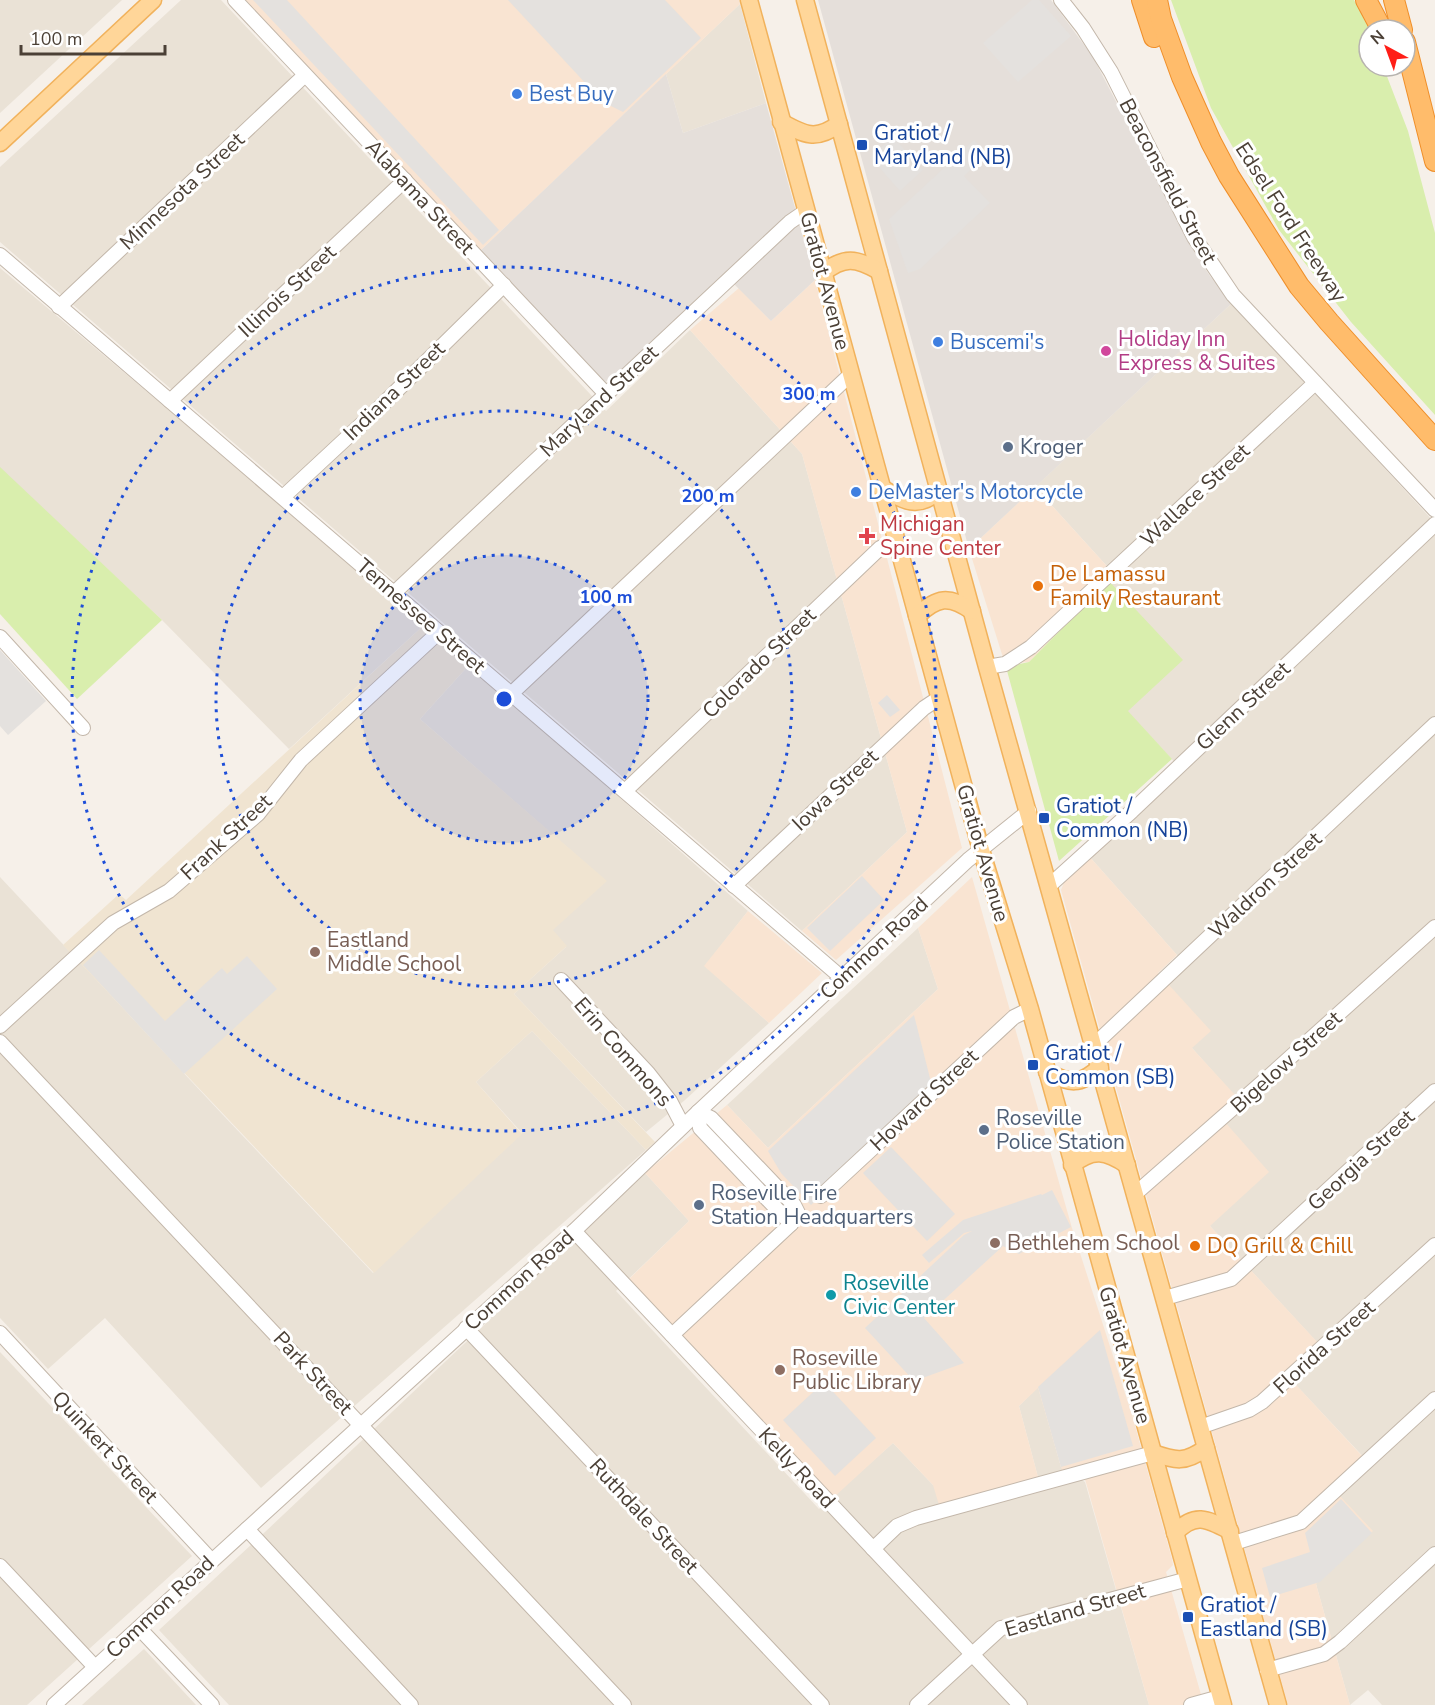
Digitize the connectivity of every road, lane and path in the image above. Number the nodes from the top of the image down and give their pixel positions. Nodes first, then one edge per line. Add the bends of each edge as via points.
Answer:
1 (153, 0) edge
2 (235, 0) edge
3 (749, 0) edge
4 (806, 0) edge
5 (1061, 0) edge
6 (1142, 0) edge
7 (1157, 0) edge
8 (1366, 0) edge
9 (1394, 0) edge
10 (1376, 18) edge
11 (1399, 18) edge
12 (305, 75) junction
13 (1408, 78) edge
14 (1414, 78) edge
15 (1419, 99) junction
16 (782, 122) junction
17 (839, 124) junction
18 (0, 143) edge
19 (1435, 161) edge
20 (405, 180) junction
21 (806, 211) junction
22 (0, 255) edge
23 (879, 271) junction
24 (823, 273) junction
25 (504, 285) junction
26 (1299, 286) junction
27 (59, 307) junction
28 (851, 374) junction
29 (1315, 383) junction
30 (606, 394) junction
31 (170, 401) junction
32 (1435, 440) edge
33 (882, 488) junction
34 (939, 490) junction
35 (283, 497) junction
36 (1435, 510) edge
37 (1435, 524) edge
38 (897, 540) junction
39 (394, 593) junction
40 (972, 611) junction
41 (917, 616) junction
42 (439, 632) junction
43 (0, 637) edge
44 (987, 667) junction
45 (511, 694) junction
46 (939, 698) junction
47 (1435, 724) edge
48 (83, 728) dead end
49 (625, 791) junction
50 (1029, 811) junction
51 (981, 850) junction
52 (1050, 885) junction
53 (734, 886) junction
54 (1435, 927) edge
55 (842, 978) junction
56 (561, 980) dead end
57 (1030, 1009) junction
58 (0, 1026) edge
59 (0, 1042) edge
60 (1094, 1045) junction
61 (1100, 1067) junction
62 (1047, 1072) junction
63 (1435, 1091) edge
64 (698, 1112) junction
65 (683, 1126) junction
66 (1072, 1165) junction
67 (1127, 1165) junction
68 (1135, 1194) junction
69 (821, 1196) dead end
70 (573, 1231) junction
71 (1435, 1245) edge
72 (1165, 1298) junction
73 (466, 1328) junction
74 (0, 1333) edge
75 (672, 1335) junction
76 (1435, 1399) edge
77 (361, 1424) junction
78 (1200, 1427) junction
79 (1206, 1448) junction
80 (1153, 1453) junction
81 (247, 1529) junction
82 (1175, 1533) junction
83 (1232, 1537) junction
84 (873, 1549) junction
85 (1435, 1554) edge
86 (211, 1560) junction
87 (0, 1566) edge
88 (1188, 1579) junction
89 (139, 1628) junction
90 (972, 1654) junction
91 (95, 1667) junction
92 (1267, 1670) junction
93 (1221, 1701) edge
94 (54, 1705) edge
95 (212, 1705) edge
96 (411, 1705) edge
97 (624, 1705) edge
98 (822, 1705) edge
99 (917, 1705) edge
100 (1020, 1705) edge
101 (1191, 1705) edge
102 (1278, 1705) edge

1 - 18 main road
2 - 12 street, Alabama Street
3 - 16 main road, Gratiot Avenue
4 - 17 main road
5 - 29 street, Beaconsfield Street via 1111,72 1204,254 1233,295
6 - 26 highway via 1164,65 1205,158 1260,247
7 - 26 highway, Edsel Ford Freeway via 1182,77 1211,142
8 - 10 highway
9 - 11 highway
12 - 20 street, Alabama Street
12 - 27 street, Minnesota Street
13 - 15 highway
14 - 15 highway
15 - 19 highway
16 - 17 main road via 812,135
16 - 21 main road, Gratiot Avenue
17 - 23 main road
20 - 25 street, Alabama Street
20 - 31 street, Illinois Street
21 - 24 main road, Gratiot Avenue
21 - 30 street, Maryland Street
22 - 27 street, Tennessee Street
23 - 24 main road via 849,260 840,261
23 - 34 main road
24 - 28 main road, Gratiot Avenue
25 - 30 street, Alabama Street
25 - 35 street, Indiana Street
26 - 32 highway, Edsel Ford Freeway
27 - 31 street, Tennessee Street
28 - 33 main road, Gratiot Avenue
28 - 45 street
29 - 36 street, Beaconsfield Street
29 - 44 street, Wallace Street via 1031,647 1005,664
30 - 39 street, Maryland Street
31 - 35 street, Tennessee Street
33 - 34 main road via 915,502 928,499
33 - 38 main road, Gratiot Avenue
34 - 40 main road
35 - 39 street, Tennessee Street
37 - 52 street, Glenn Street
38 - 41 main road, Gratiot Avenue
38 - 49 street, Colorado Street via 880,548
39 - 42 street, Tennessee Street
40 - 41 main road via 962,604 942,600
40 - 44 main road
41 - 46 main road, Gratiot Avenue
42 - 45 street, Tennessee Street
42 - 58 street, Frank Street via 301,760 258,813 169,891 113,923
43 - 48 street
44 - 50 main road
45 - 49 street, Tennessee Street
46 - 51 main road, Gratiot Avenue
46 - 53 street, Iowa Street
47 - 60 street, Waldron Street
49 - 53 street, Tennessee Street
50 - 51 street, Common Road
50 - 52 main road
51 - 55 street, Common Road
51 - 57 main road, Gratiot Avenue
52 - 60 main road
53 - 55 street, Tennessee Street
54 - 68 street, Bigelow Street
55 - 64 street, Common Road
56 - 65 street, Erin Commons via 648,1073
57 - 62 main road, Gratiot Avenue
57 - 69 street, Howard Street via 1014,1017
59 - 77 street, Park Street
60 - 61 main road
61 - 62 main road via 1077,1082
61 - 67 main road
62 - 66 main road, Gratiot Avenue
63 - 72 street, Georgia Street via 1231,1279
64 - 65 street, Common Road
64 - 75 street via 700,1128 790,1224
65 - 70 street, Common Road
66 - 67 main road via 1096,1153 1115,1157
66 - 80 main road, Gratiot Avenue
67 - 68 main road
68 - 72 main road
70 - 73 street, Common Road
70 - 75 street, Kelly Road
71 - 78 street, Florida Street via 1262,1402
72 - 78 main road
73 - 77 street, Common Road
73 - 98 street, Ruthdale Street
74 - 86 street, Quinkert Street
75 - 84 street, Kelly Road
76 - 83 street via 1300,1522
77 - 81 street, Common Road
77 - 97 street, Park Street
78 - 79 main road
79 - 80 main road via 1185,1460
79 - 83 main road
80 - 82 main road, Gratiot Avenue
80 - 84 street via 916,1518 897,1526
81 - 86 street, Common Road
81 - 96 street
82 - 83 main road via 1195,1519 1212,1522
82 - 88 main road, Gratiot Avenue
83 - 92 main road
84 - 90 street, Kelly Road
85 - 92 street via 1327,1652
86 - 89 street, Common Road
87 - 91 street
88 - 90 street, Eastland Street via 1001,1628
88 - 93 main road, Gratiot Avenue
89 - 91 street, Common Road
89 - 95 street
90 - 99 street, Eastland Street
90 - 100 street, Kelly Road
91 - 94 street, Common Road
92 - 102 main road
93 - 101 street

